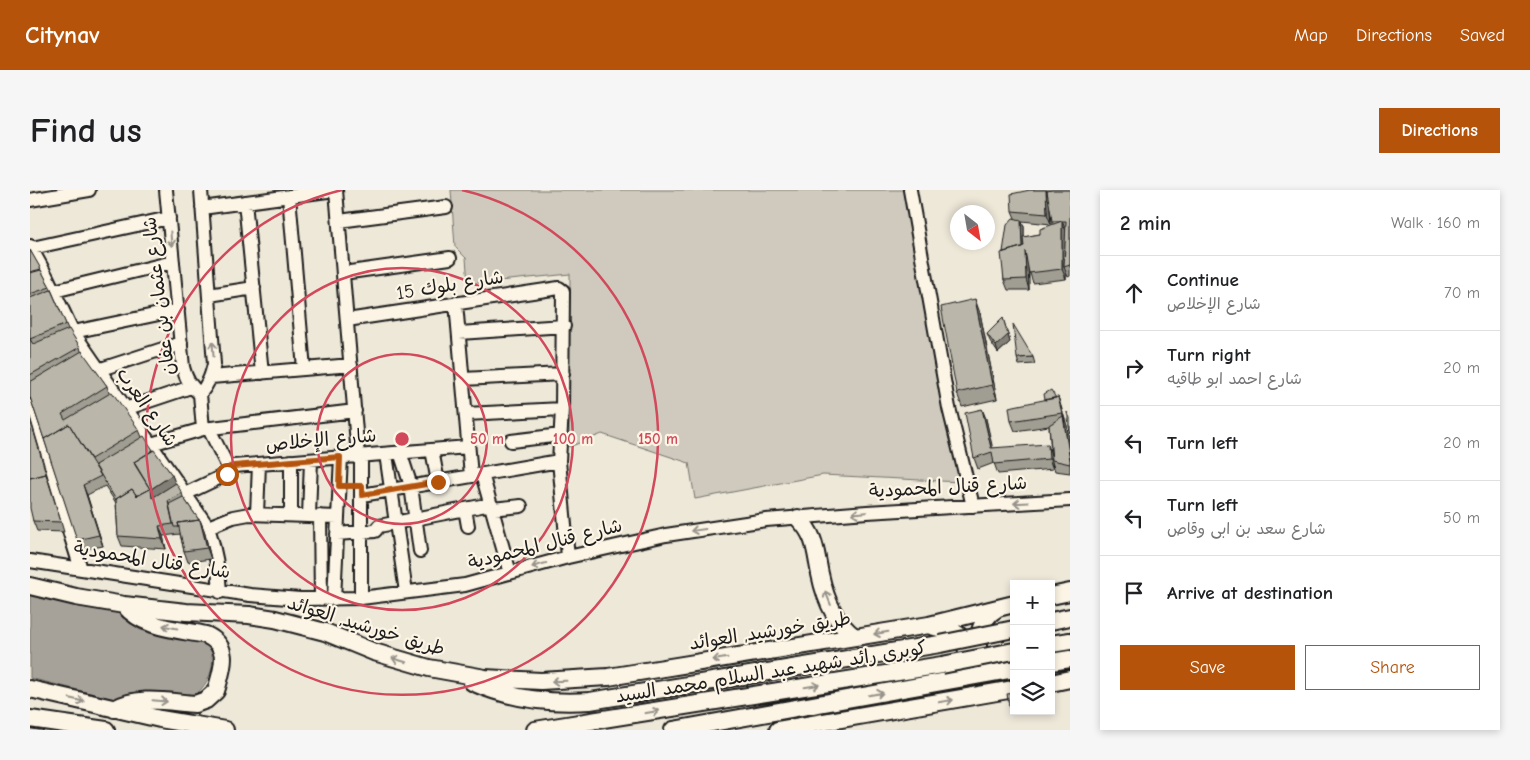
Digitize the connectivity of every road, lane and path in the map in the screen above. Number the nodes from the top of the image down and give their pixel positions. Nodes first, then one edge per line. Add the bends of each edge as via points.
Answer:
1 (89, 190) edge
2 (166, 190) edge
3 (201, 190) edge
4 (336, 190) edge
5 (910, 190) edge
6 (289, 196) junction
7 (30, 200) edge
8 (245, 202) junction
9 (202, 208) junction
10 (446, 208) dead end
11 (169, 218) junction
12 (339, 221) junction
13 (31, 247) edge
14 (450, 258) dead end
15 (173, 262) junction
16 (343, 272) junction
17 (254, 288) junction
18 (54, 290) junction
19 (208, 295) junction
20 (456, 303) junction
21 (178, 310) junction
22 (347, 320) junction
23 (564, 326) junction
24 (73, 332) junction
25 (459, 332) junction
26 (54, 340) edge
27 (181, 343) junction
28 (351, 365) junction
29 (304, 369) junction
30 (98, 370) junction
31 (262, 373) junction
32 (563, 374) junction
33 (211, 378) junction
34 (463, 380) junction
35 (195, 390) junction
36 (30, 406) edge
37 (125, 409) junction
38 (562, 409) junction
39 (355, 411) junction
40 (466, 414) junction
41 (206, 429) junction
42 (561, 435) junction
43 (511, 441) dead end
44 (145, 442) junction
45 (468, 447) junction
46 (432, 450) junction
47 (400, 452) junction
48 (386, 454) junction
49 (360, 456) junction
50 (340, 457) junction
51 (311, 460) junction
52 (291, 461) junction
53 (559, 461) junction
54 (259, 464) junction
55 (229, 469) junction
56 (476, 475) junction
57 (438, 482) junction
58 (339, 486) junction
59 (411, 486) junction
60 (392, 490) junction
61 (362, 491) junction
62 (180, 492) junction
63 (1070, 500) edge
64 (521, 506) dead end
65 (974, 506) junction
66 (491, 507) junction
67 (465, 509) junction
68 (257, 514) junction
69 (291, 515) junction
70 (315, 516) junction
71 (338, 517) junction
72 (798, 518) junction
73 (416, 519) junction
74 (396, 522) junction
75 (468, 526) dead end
76 (208, 527) junction
77 (361, 532) junction
78 (337, 534) junction
79 (420, 551) dead end
80 (568, 557) junction
81 (30, 561) edge
82 (81, 569) junction
83 (510, 572) junction
84 (30, 586) edge
85 (220, 592) junction
86 (406, 592) junction
87 (1070, 592) edge
88 (1055, 595) edge
89 (361, 598) junction
90 (328, 599) junction
91 (124, 605) junction
92 (1007, 606) edge
93 (1070, 618) edge
94 (1055, 620) edge
95 (929, 625) junction
96 (1010, 630) edge
97 (855, 637) junction
98 (1070, 641) edge
99 (1055, 643) edge
100 (1010, 652) edge
101 (1070, 659) edge
102 (1055, 661) edge
103 (1010, 670) edge
104 (995, 672) junction
105 (457, 674) junction
106 (958, 679) junction
107 (1070, 679) edge
108 (1055, 682) edge
109 (30, 689) edge
110 (1010, 690) edge
111 (114, 709) junction
112 (30, 719) edge
113 (106, 730) edge
114 (225, 730) edge
115 (535, 730) edge
116 (673, 730) edge
117 (778, 730) edge

1 - 7 street
2 - 11 street, شارع عثمان بن عفان
3 - 9 street, شارع عثمان بن عفان
4 - 6 street
4 - 12 street
5 - 65 street via 949,408
6 - 8 street
6 - 29 street
8 - 9 street
8 - 17 street
9 - 19 street, شارع عثمان بن عفان
10 - 12 street
11 - 13 street
11 -> 15 street, شارع عثمان بن عفان
12 - 16 street
13 - 18 street, شارع العرب via 43,278
14 - 16 street
15 - 18 street
15 - 21 street, شارع عثمان بن عفان
16 - 22 street
17 - 19 street
17 - 31 street
18 - 24 street, شارع العرب
33 -> 19 street, شارع عثمان بن عفان via 214,364
20 - 22 street, شارع بلوك 15
20 - 23 street, شارع بلوك 15 via 559,288 564,293
20 - 25 street
21 - 24 street
21 - 27 street, شارع عثمان بن عفان
22 - 28 street
23 - 25 street
23 - 32 street
24 - 26 street
24 - 30 street, شارع العرب via 82,356
25 - 34 street
27 - 30 street
27 - 35 street, شارع عثمان بن عفان via 185,378
28 - 29 street
28 - 39 street
29 - 31 street
30 - 37 street, شارع العرب via 111,396
31 - 33 street
32 - 34 street
32 - 38 street
33 - 35 street, شارع عثمان بن عفان via 206,386
34 - 40 street
35 - 37 street
35 - 41 street, شارع عثمان بن عفان
36 - 82 street
37 - 44 street, شارع العرب
38 - 40 street
38 - 42 street
39 - 41 street
39 - 49 street
40 - 45 street
41 - 44 street
41 - 55 street
42 - 43 street
42 - 53 street
44 - 62 street, شارع العرب
45 - 46 street, شارع الإخلاص
45 - 56 street
46 - 47 street, شارع الإخلاص
46 - 57 street
47 - 48 street, شارع الإخلاص
47 - 59 street
48 - 49 street, شارع الإخلاص
48 - 60 street
49 - 50 street, شارع الإخلاص
49 - 61 street
50 - 51 street, شارع الإخلاص
50 - 58 street
51 - 52 street, شارع الإخلاص
51 - 70 street
52 - 54 street, شارع الإخلاص
52 - 69 street
53 - 56 street
53 - 80 street
54 - 55 street, شارع الإخلاص
54 - 68 street
55 - 62 street, شارع الإخلاص via 227,474
56 - 57 street
56 - 66 street
57 - 59 street
58 - 61 street
58 - 71 street
59 - 60 street
59 - 73 street
60 - 61 street
60 - 74 street
61 - 77 street
62 - 76 street, شارع العرب
63 -> 65 street, شارع قنال المحمودية
64 - 66 street
65 -> 72 street, شارع قنال المحمودية
66 - 67 street
66 - 83 street
67 - 73 street
67 - 75 street
68 - 69 street
68 - 76 street via 241,515
69 - 70 street
70 - 71 street
70 - 90 street
71 - 78 street
72 -> 80 street, شارع قنال المحمودية via 666,535
97 -> 72 main road via 835,615 820,575 814,540
73 - 74 street
73 - 79 street
74 - 77 street via 379,526 375,531
74 - 86 street
76 - 85 street, شارع العرب via 219,569
77 - 78 street
77 - 89 street
78 - 90 street
80 -> 83 street, شارع قنال المحمودية
81 - 82 street, شارع قنال المحمودية
82 - 85 street, شارع قنال المحمودية
83 - 86 street, شارع قنال المحمودية via 465,585
84 - 91 main road, طريق خورشيد, العوائد
85 - 90 street, شارع قنال المحمودية
86 - 89 street, شارع قنال المحمودية
87 - 88 main road
89 - 90 street, شارع قنال المحمودية
105 -> 91 main road, طريق خورشيد, العوائد via 401,661 325,632 275,619
111 -> 91 main road via 128,702 143,700 201,702 216,691 224,660 223,651 214,638 150,624 136,617
92 - 95 main road
92 - 104 main road via 988,616 978,635 982,659
93 - 94 main road
95 -> 97 main road, طريق خورشيد, العوائد
95 - 106 main road via 955,632 963,638 968,660
96 - 105 main road, كوبرى رائد شهيد عبد السلام محمد السيد, bridge via 940,644 570,703 516,697 485,688
97 -> 105 main road, طريق خورشيد, العوائد via 586,680 513,680
98 - 99 main road
115 -> 100 main road, كوبرى رائد شهيد عبد السلام محمد السيد, bridge
101 - 102 main road
103 - 104 main road
104 - 106 main road
116 -> 106 main road
107 - 108 main road
109 -> 111 main road
117 -> 110 main road
111 - 114 main road
112 - 113 main road

